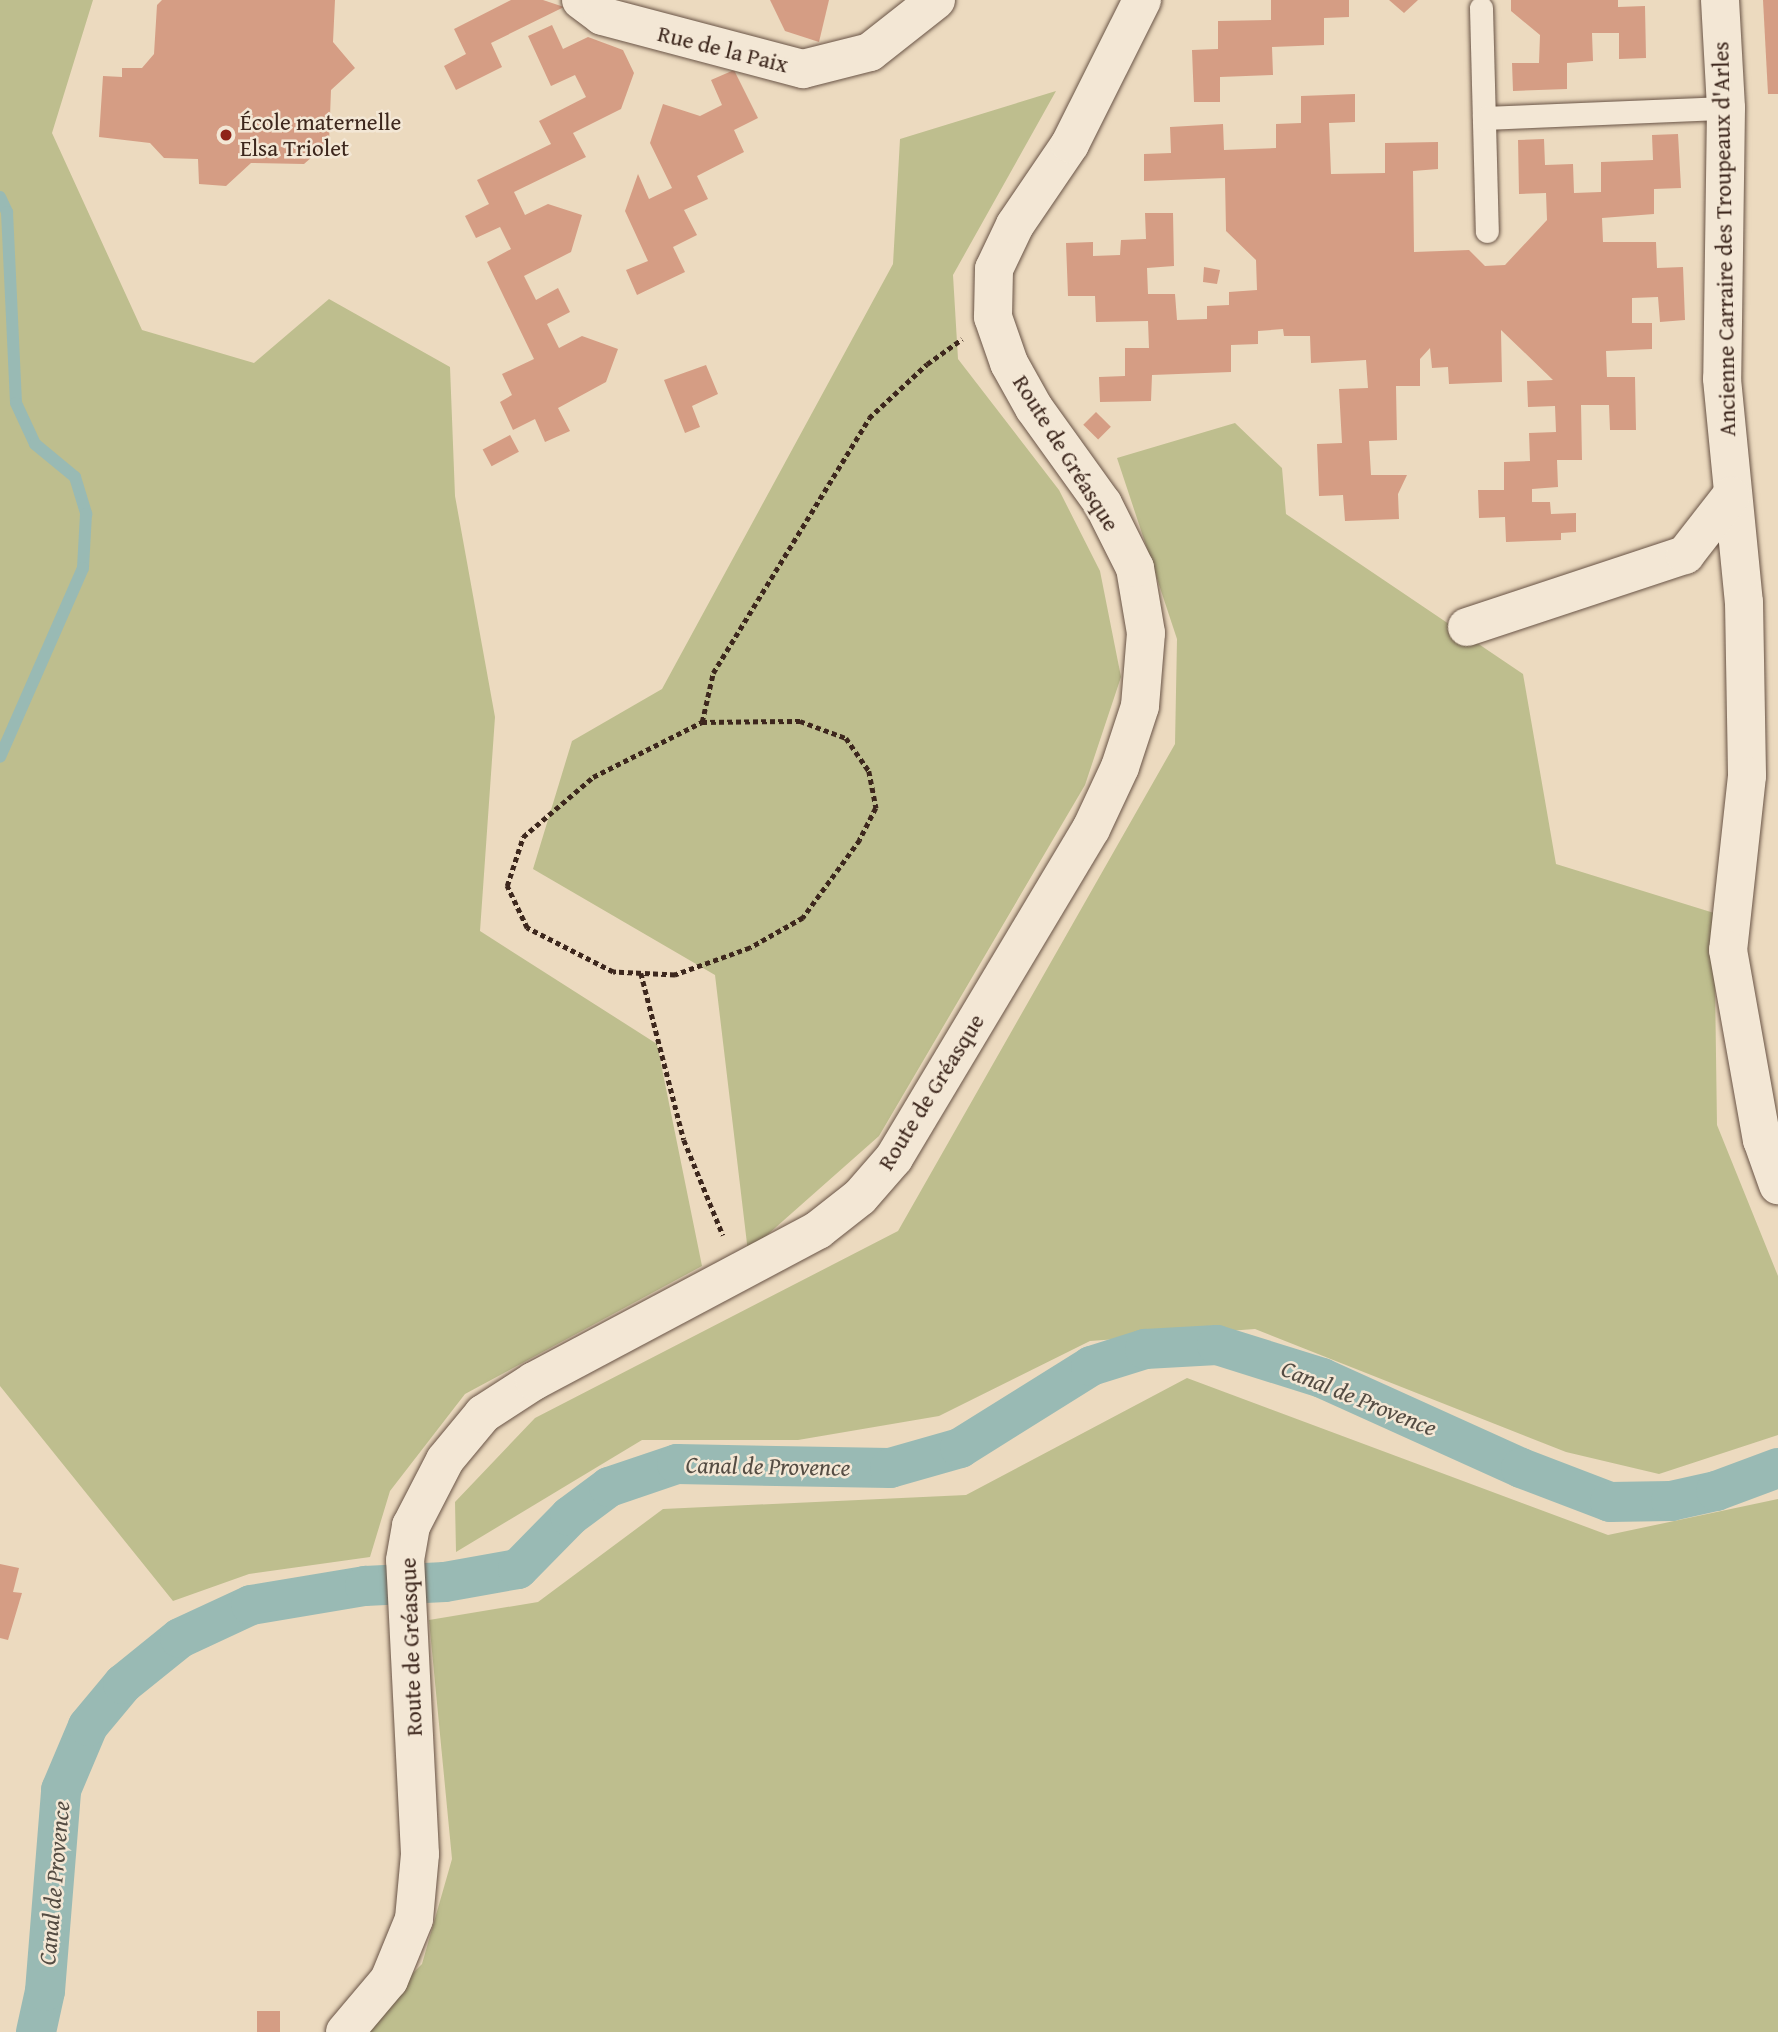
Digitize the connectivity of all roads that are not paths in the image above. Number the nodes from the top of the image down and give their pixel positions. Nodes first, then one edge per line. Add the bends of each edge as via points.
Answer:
1 (581, 0) edge
2 (936, 0) edge
3 (1142, 0) edge
4 (1720, 0) edge
5 (1480, 8) dead end
6 (1726, 108) junction
7 (1484, 118) junction
8 (1487, 231) dead end
9 (1731, 496) junction
10 (1467, 627) dead end
11 (1778, 1185) edge
12 (345, 2032) edge

1 - 2 street, Rue de la Paix via 615,20 803,69 870,52
3 - 12 street, Route de Gréasque via 1070,144 1015,225 995,269 993,317 1009,363 1028,397 1103,504 1135,568 1146,633 1140,706 1120,766 1091,829 894,1158 860,1197 818,1230 534,1381 483,1414 445,1460 411,1526 405,1560 420,1854 414,1919 389,1980
4 - 6 street, Ancienne Carraire des Troupeaux d'Arles
5 - 7 lane
6 - 7 lane
6 - 9 street, Ancienne Carraire des Troupeaux d'Arles via 1722,379
7 - 8 lane
9 - 10 street via 1685,555
9 - 11 street, Ancienne Carraire des Troupeaux d'Arles via 1744,602 1746,776 1728,950 1762,1140

